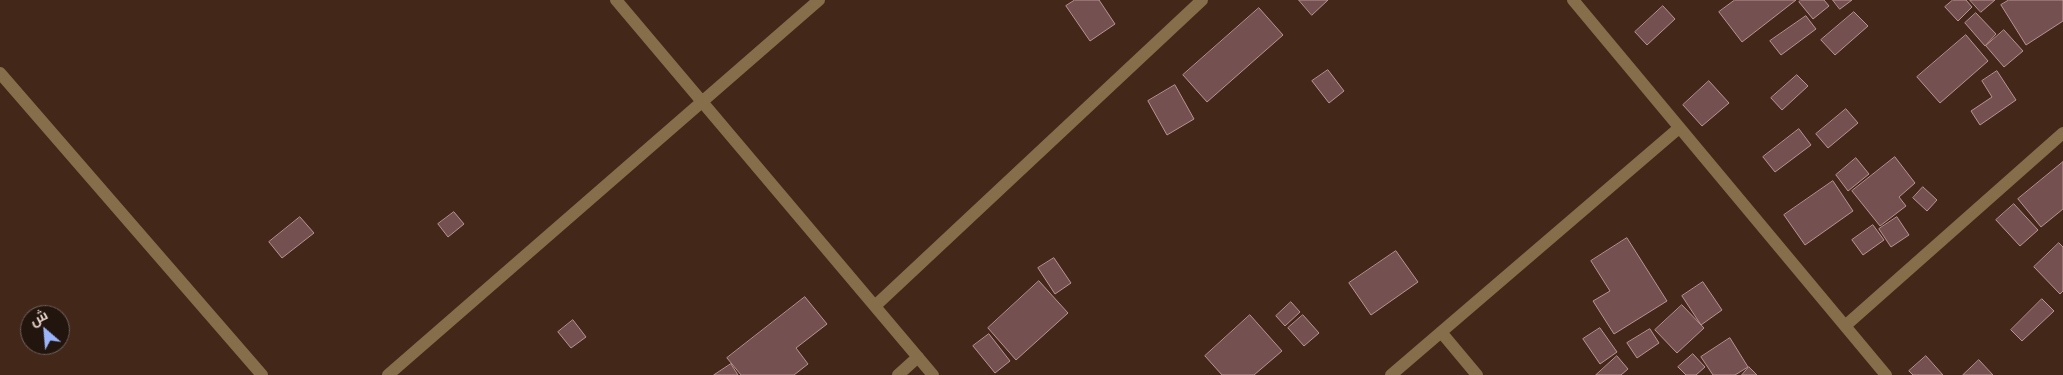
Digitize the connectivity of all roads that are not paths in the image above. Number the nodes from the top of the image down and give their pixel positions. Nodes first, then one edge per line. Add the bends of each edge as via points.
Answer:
1 (616, 0) edge
2 (820, 0) edge
3 (1202, 0) edge
4 (1573, 0) edge
5 (0, 74) edge
6 (702, 102) junction
7 (1679, 128) junction
8 (2063, 132) edge
9 (875, 306) junction
10 (1845, 326) junction
11 (1441, 332) junction
12 (918, 357) junction
13 (262, 375) edge
14 (388, 375) edge
15 (898, 375) edge
16 (933, 375) edge
17 (1391, 375) edge
18 (1477, 375) edge
19 (1886, 375) edge

1 - 6 street
2 - 6 street
3 - 9 street
4 - 7 street
5 - 13 street
6 - 9 street
6 - 14 street
7 - 10 street
7 - 11 street
8 - 10 street
9 - 12 street
10 - 19 street
11 - 17 street
11 - 18 street
12 - 15 street
12 - 16 street

